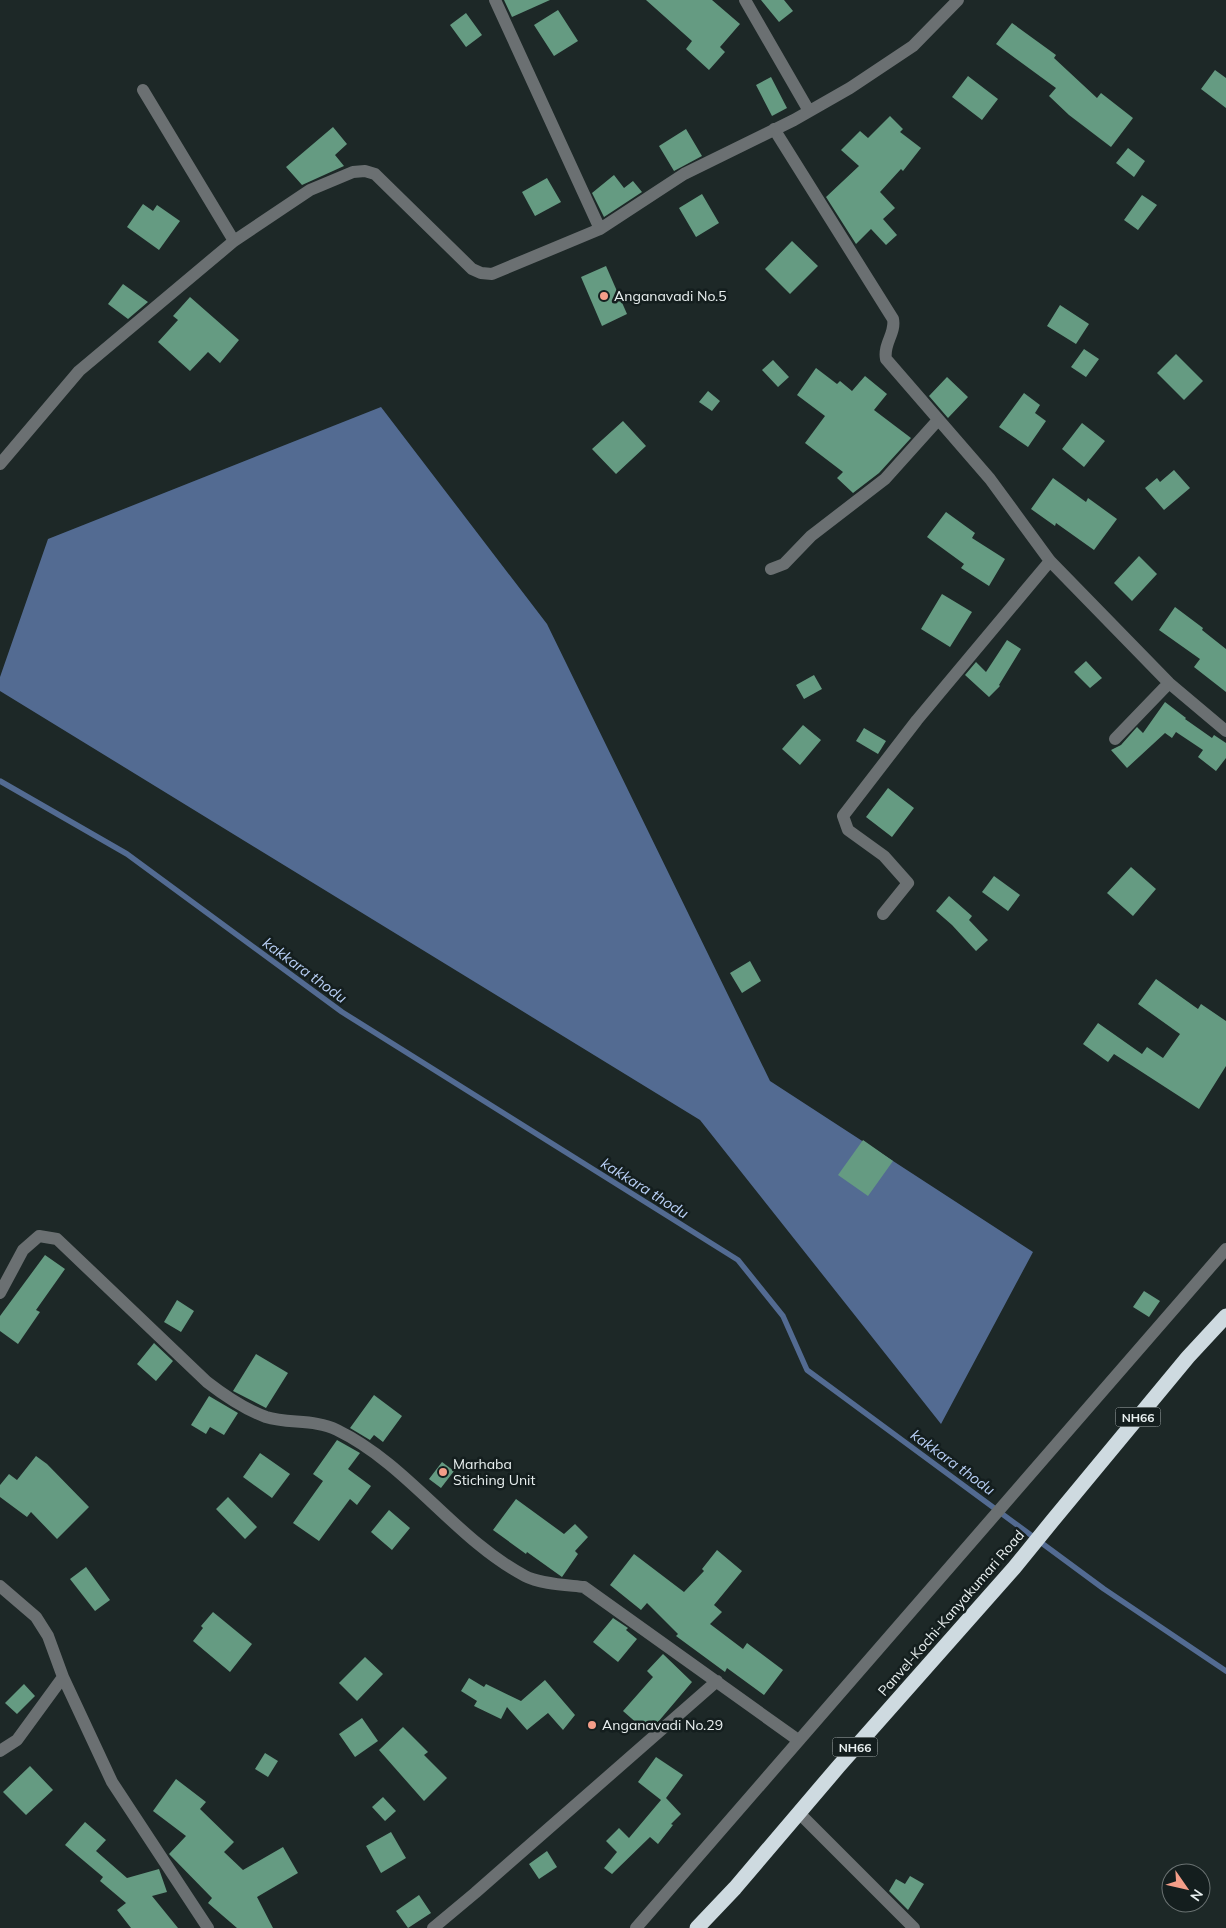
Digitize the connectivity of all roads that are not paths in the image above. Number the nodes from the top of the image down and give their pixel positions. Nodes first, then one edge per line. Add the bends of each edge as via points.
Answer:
1 (495, 0) edge
2 (745, 0) edge
3 (958, 0) edge
4 (143, 90) dead end
5 (810, 111) junction
6 (774, 129) junction
7 (600, 229) junction
8 (234, 241) junction
9 (938, 420) junction
10 (0, 464) edge
11 (1050, 561) junction
12 (771, 569) dead end
13 (1169, 683) junction
14 (1226, 731) edge
15 (1115, 739) dead end
16 (883, 914) dead end
17 (1226, 1249) edge
18 (0, 1292) edge
19 (1226, 1316) edge
20 (0, 1586) edge
21 (64, 1677) junction
22 (717, 1681) junction
23 (798, 1740) junction
24 (0, 1751) edge
25 (799, 1813) junction
26 (208, 1928) edge
27 (433, 1928) edge
28 (636, 1928) edge
29 (698, 1928) edge
30 (914, 1928) edge

1 - 7 street
2 - 5 street
3 - 5 street via 913,46
4 - 8 street
5 - 6 street
6 - 7 street via 684,174
6 - 9 street via 893,319 893,331 885,347 886,359
7 - 8 street via 492,274 480,273 472,269 375,174 365,171 353,172 310,190
8 - 10 street via 79,371
9 - 11 street via 990,479
9 - 12 street via 885,479 811,536 784,564
11 - 13 street
11 - 16 street via 917,720 843,816 848,830 884,856 908,883
13 - 14 street
13 - 15 street
17 - 23 street
18 - 22 street via 23,1250 39,1236 57,1239 207,1382 230,1399 267,1417 321,1425 348,1436 386,1461 481,1546 526,1576 584,1587
19 - 25 highway, Panvel-Kochi-Kanyakumari Road / NH66 via 1188,1357 1014,1568
20 - 21 street via 36,1618 48,1636
21 - 24 street via 17,1740
21 - 26 street via 112,1782
22 - 23 street
22 - 27 street
23 - 28 street
25 - 29 highway, Panvel-Kochi-Kanyakumari Road / NH66
25 - 30 street

